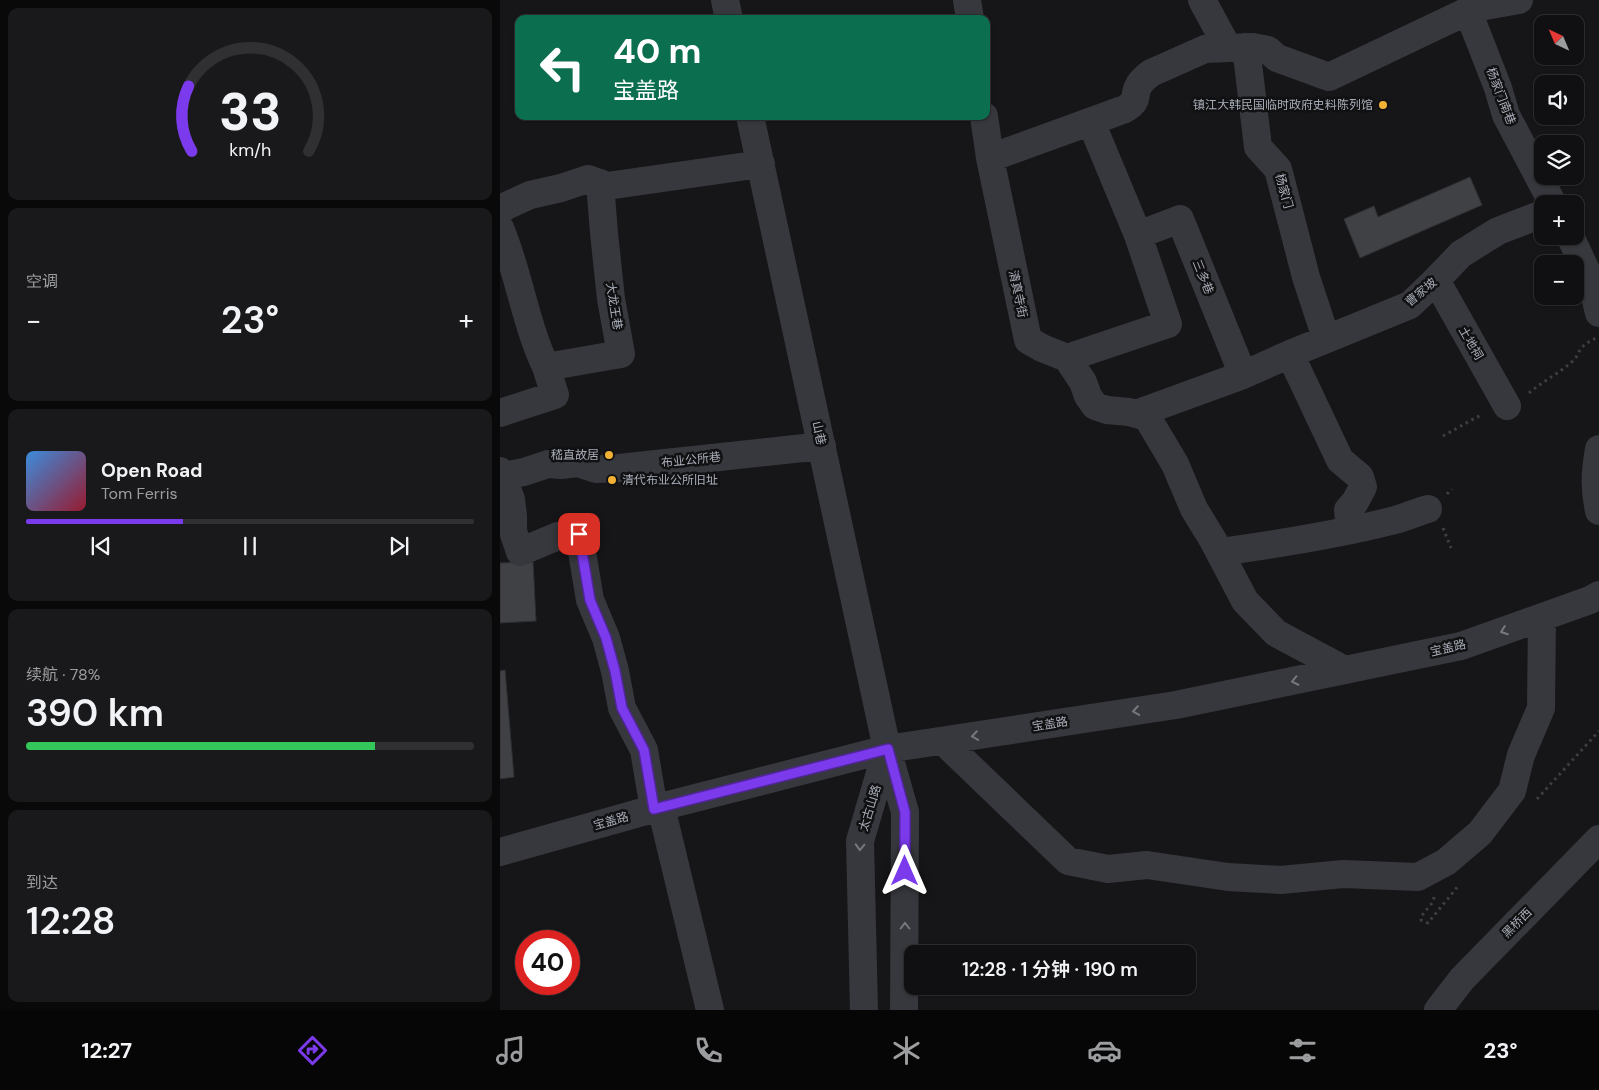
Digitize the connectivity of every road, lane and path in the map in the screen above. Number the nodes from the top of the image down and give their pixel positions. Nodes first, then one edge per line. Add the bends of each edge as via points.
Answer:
1 (725, 0) edge
2 (967, 0) edge
3 (1202, 0) edge
4 (1519, 0) edge
5 (1468, 11) junction
6 (728, 15) edge
7 (969, 15) edge
8 (1234, 48) junction
9 (751, 120) edge
10 (985, 120) edge
11 (1091, 122) junction
12 (990, 158) junction
13 (761, 164) junction
14 (600, 183) junction
15 (1548, 195) edge
16 (501, 207) edge
17 (1534, 217) edge
18 (1138, 235) junction
19 (1574, 245) edge
20 (1436, 280) junction
21 (1599, 313) edge
22 (1326, 338) junction
23 (1290, 354) junction
24 (1067, 358) junction
25 (546, 367) junction
26 (1243, 375) junction
27 (1507, 406) dead end
28 (500, 413) edge
29 (1133, 413) junction
30 (822, 446) junction
31 (1599, 449) edge
32 (501, 474) edge
33 (1428, 509) dead end
34 (1599, 511) edge
35 (1350, 530) junction
36 (1220, 552) junction
37 (1599, 596) edge
38 (1542, 618) junction
39 (1345, 670) junction
40 (943, 741) junction
41 (888, 749) junction
42 (657, 808) junction
43 (1599, 839) edge
44 (500, 852) edge
45 (710, 1010) edge
46 (864, 1010) edge
47 (904, 1010) edge
48 (1438, 1010) edge

1 - 6 street
2 - 7 street
3 - 8 street, 杨家门 via 1223,39
4 - 5 street
5 - 8 street via 1329,77 1277,58 1268,50
5 - 15 street, 杨家门南巷 via 1506,115
8 - 11 street via 1205,49 1151,73 1138,86 1133,104
8 - 22 street, 杨家门 via 1258,147 1278,169 1306,277
9 - 13 street, 山巷
10 - 12 street, 清真寺街
11 - 12 street
11 - 18 street
12 - 24 street, 清真寺街 via 1028,340
13 - 14 street via 607,186
13 - 30 street, 山巷
14 - 16 street via 588,179 530,195
14 - 25 street, 大龙王巷 via 610,290 621,354
16 - 25 street via 516,273
17 - 20 street, 曹家坡 via 1498,231 1461,254
18 - 24 street via 1168,324
18 - 26 street, 三多巷 via 1180,219
19 - 21 street via 1592,283
20 - 22 street, 曹家坡 via 1410,304
20 - 27 street, 土地祠
22 - 23 street, 曹家坡
23 - 26 street, 曹家坡
23 - 35 street via 1340,460 1360,477 1363,487 1348,510
24 - 29 street via 1095,406
25 - 28 street via 555,395
26 - 29 street, 曹家坡
29 - 36 street via 1147,417
30 - 32 street, 布业公所巷 via 619,468 596,469 578,463 548,464 524,472
30 - 41 street, 山巷
31 - 34 street via 1595,493
32 - 42 street via 511,499 512,531 520,552 558,536 579,534 590,600 606,638 622,708 644,750
33 - 35 street via 1398,520
35 - 36 street
36 - 39 street via 1245,601 1276,633
37 - 38 street, 宝盖路
38 -> 39 street, 宝盖路 via 1461,646
38 - 40 street via 1541,708 1521,755 1512,791 1480,833 1446,862 1418,877 1343,874 1281,880 1228,877 1147,865 1108,869 1068,861
39 -> 40 street, 宝盖路 via 1176,705
40 - 41 street, 宝盖路
41 - 42 street, 宝盖路
41 -> 46 street, 太古山路 via 860,841
47 -> 41 street, 太古山路 via 905,812
42 - 44 street, 宝盖路
42 - 45 street
43 - 48 street, 黑桥西 via 1462,978

